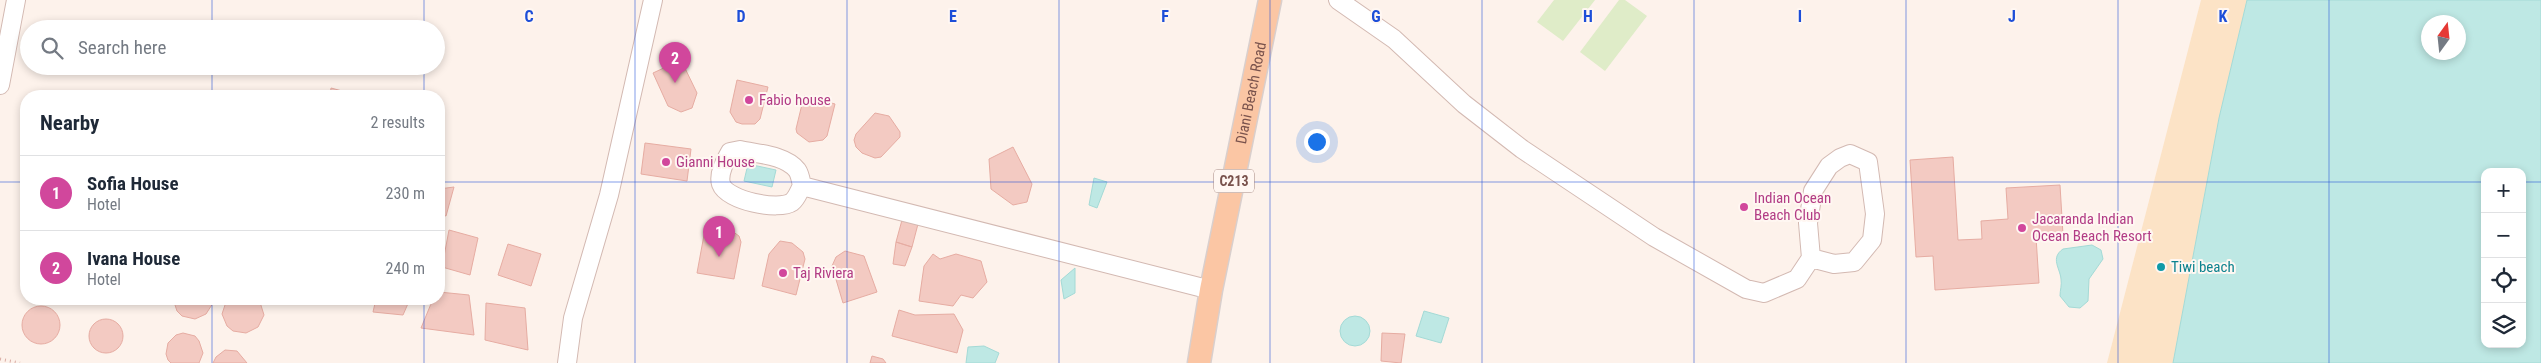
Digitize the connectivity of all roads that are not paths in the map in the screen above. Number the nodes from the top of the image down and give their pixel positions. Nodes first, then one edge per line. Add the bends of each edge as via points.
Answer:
1 (16, 0) edge
2 (653, 0) edge
3 (1270, 0) edge
4 (1338, 0) edge
5 (0, 85) edge
6 (802, 186) dead end
7 (1811, 258) junction
8 (1211, 290) junction
9 (567, 363) edge
10 (1199, 363) edge

1 - 5 street
2 - 9 street via 609,195 573,318
3 - 8 main road, Diani Beach Road / C213
4 - 7 street via 1394,39 1464,104 1522,149 1654,237 1729,281 1746,290 1764,293 1797,279
6 - 8 street
7 - 7 street via 1834,264 1854,262 1872,240 1875,214 1868,162 1861,157 1850,154 1840,158 1829,166 1813,191 1808,223
8 - 10 main road, Diani Beach Road / C213

